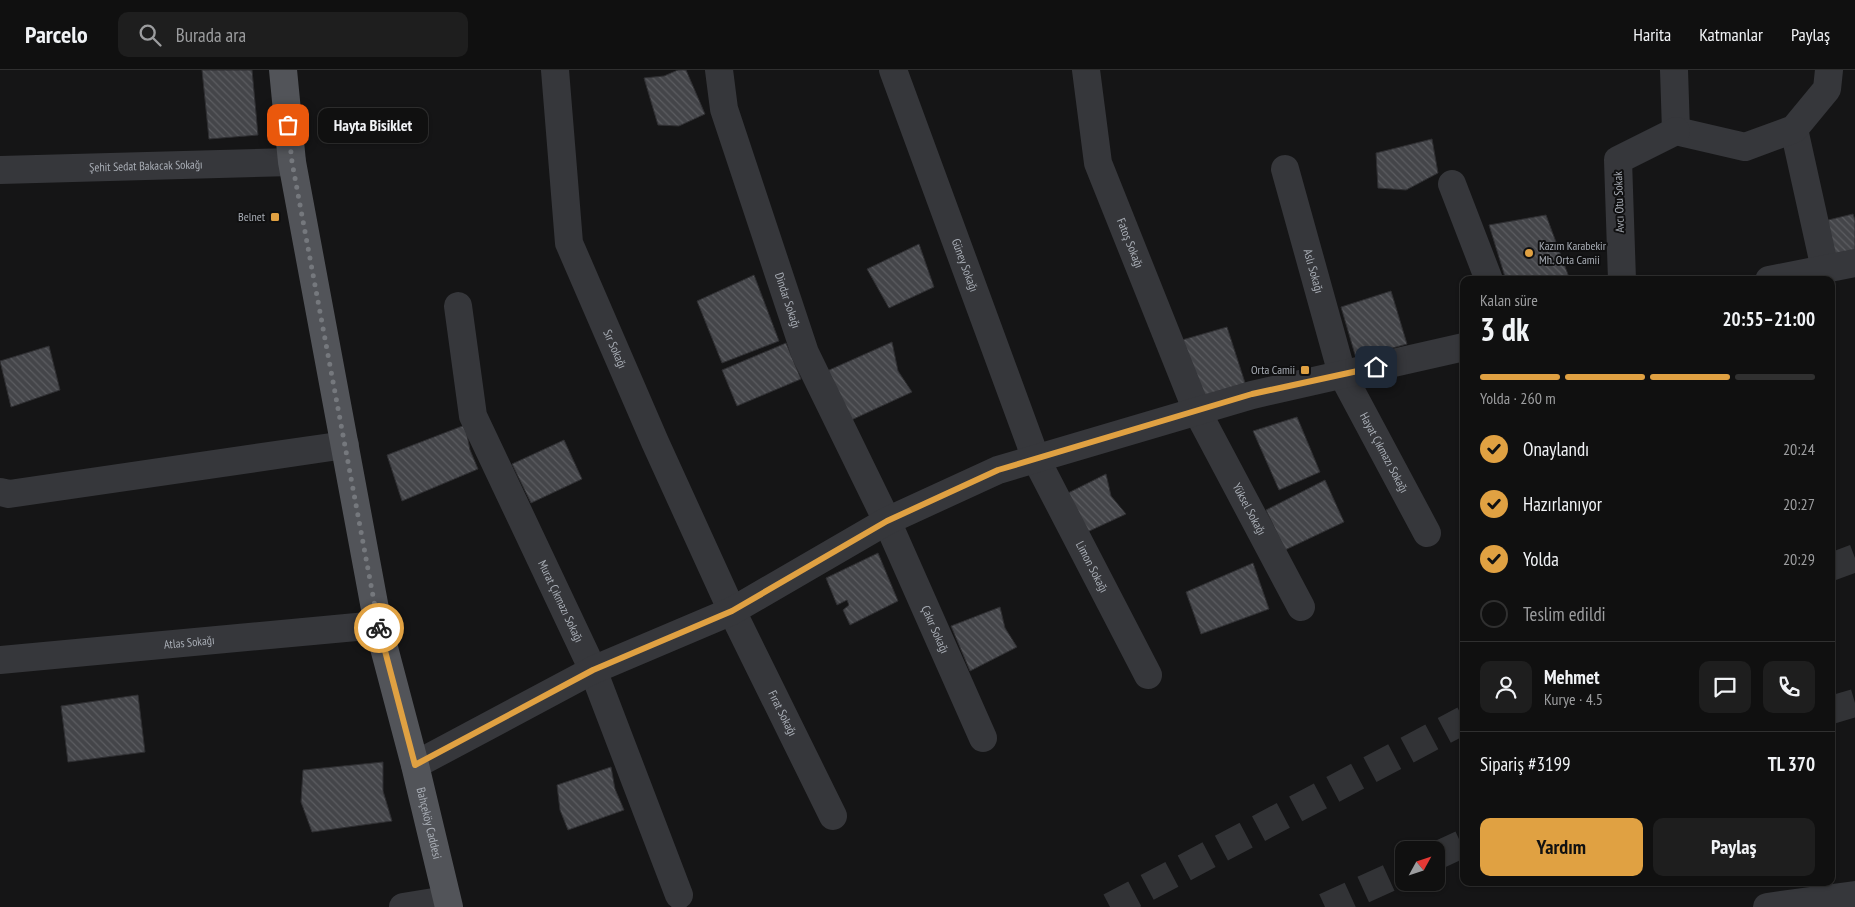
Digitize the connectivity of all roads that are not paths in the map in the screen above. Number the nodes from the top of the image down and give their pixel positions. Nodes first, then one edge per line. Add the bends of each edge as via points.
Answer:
1 (283, 70) edge
2 (555, 70) edge
3 (719, 70) edge
4 (893, 70) edge
5 (1086, 70) edge
6 (1674, 70) edge
7 (1829, 70) edge
8 (1794, 129) junction
9 (1676, 131) junction
10 (292, 162) junction
11 (1286, 169) dead end
12 (0, 170) edge
13 (1452, 184) dead end
14 (1855, 263) edge
15 (1825, 269) junction
16 (1487, 276) edge
17 (1622, 276) edge
18 (1789, 276) edge
19 (458, 306) dead end
20 (1460, 349) edge
21 (1342, 374) junction
22 (1197, 411) junction
23 (344, 445) junction
24 (1036, 459) junction
25 (0, 492) edge
26 (887, 521) junction
27 (1427, 533) dead end
28 (1301, 607) dead end
29 (732, 611) junction
30 (378, 625) junction
31 (0, 660) edge
32 (593, 670) junction
33 (1148, 675) dead end
34 (983, 738) dead end
35 (415, 765) junction
36 (833, 816) dead end
37 (679, 895) dead end
38 (1855, 895) edge
39 (447, 904) edge
40 (403, 907) edge
41 (1767, 907) edge

1 - 10 main road, Bahçeköy Caddesi
2 - 29 street, Sır Sokağı via 569,243
3 - 26 street, Dindar Sokağı via 724,109 805,352
4 - 24 street, Güney Sokağı
5 - 22 street, Fatoş Sokağı via 1098,164
6 - 9 street
7 - 8 street via 1827,89
8 - 9 street via 1745,147
8 - 15 street
9 - 17 street, Avcı Otu Sokak via 1618,160
10 - 12 street, Şehit Sedat Bakacak Sokağı
10 - 23 main road, Bahçeköy Caddesi
11 - 21 street, Aslı Sokağı
13 - 16 street
14 - 15 street
15 - 18 street
19 - 32 street, Murat Çıkmazı Sokağı via 473,416
20 - 21 street
21 - 22 street via 1252,394
21 - 27 street, Hayat Çıkmazı Sokağı
22 - 24 street
22 - 28 street, Yüksel Sokağı
23 - 25 street via 9,494
23 - 30 main road, Bahçeköy Caddesi
24 - 26 street via 998,470
24 - 33 street, Limon Sokağı
26 - 29 street
26 - 34 street, Çakır Sokağı
29 - 32 street
29 - 36 street, Fırat Sokağı
30 - 31 street, Atlas Sokağı
30 - 35 main road, Bahçeköy Caddesi
32 - 35 street
32 - 37 street, Murat Çıkmazı Sokağı
35 - 39 main road, Bahçeköy Caddesi
38 - 41 street
39 - 40 street

